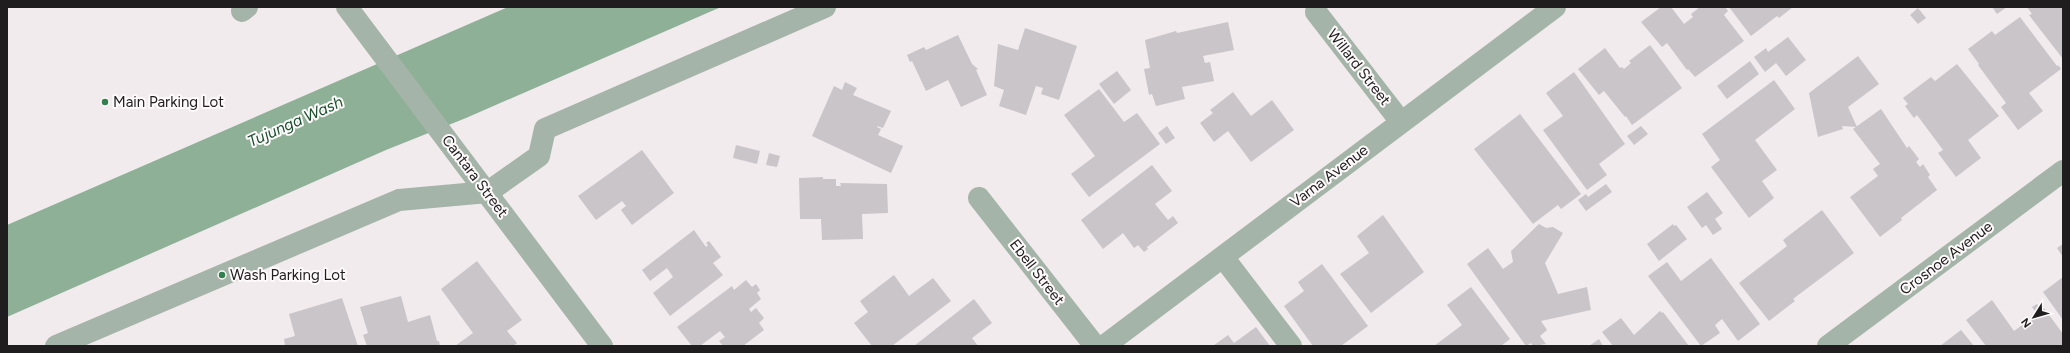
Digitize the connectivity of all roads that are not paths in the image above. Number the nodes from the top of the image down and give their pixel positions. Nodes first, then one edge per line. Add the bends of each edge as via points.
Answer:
1 (347, 7) edge
2 (825, 7) edge
3 (1554, 7) edge
4 (1316, 12) dead end
5 (1401, 122) junction
6 (2063, 171) edge
7 (488, 192) junction
8 (979, 198) dead end
9 (1223, 256) junction
10 (56, 346) edge
11 (602, 346) edge
12 (1095, 346) edge
13 (1104, 346) edge
14 (1291, 346) edge
15 (1828, 346) edge

1 - 7 street, Cantara Street
2 - 7 street via 545,129 539,156
3 - 5 street, Varna Avenue
4 - 5 street, Willard Street
5 - 9 street, Varna Avenue
6 - 15 street, Crosnoe Avenue
7 - 10 street via 399,200
7 - 11 street, Cantara Street
8 - 12 street, Ebell Street
9 - 13 street, Varna Avenue
9 - 14 street

